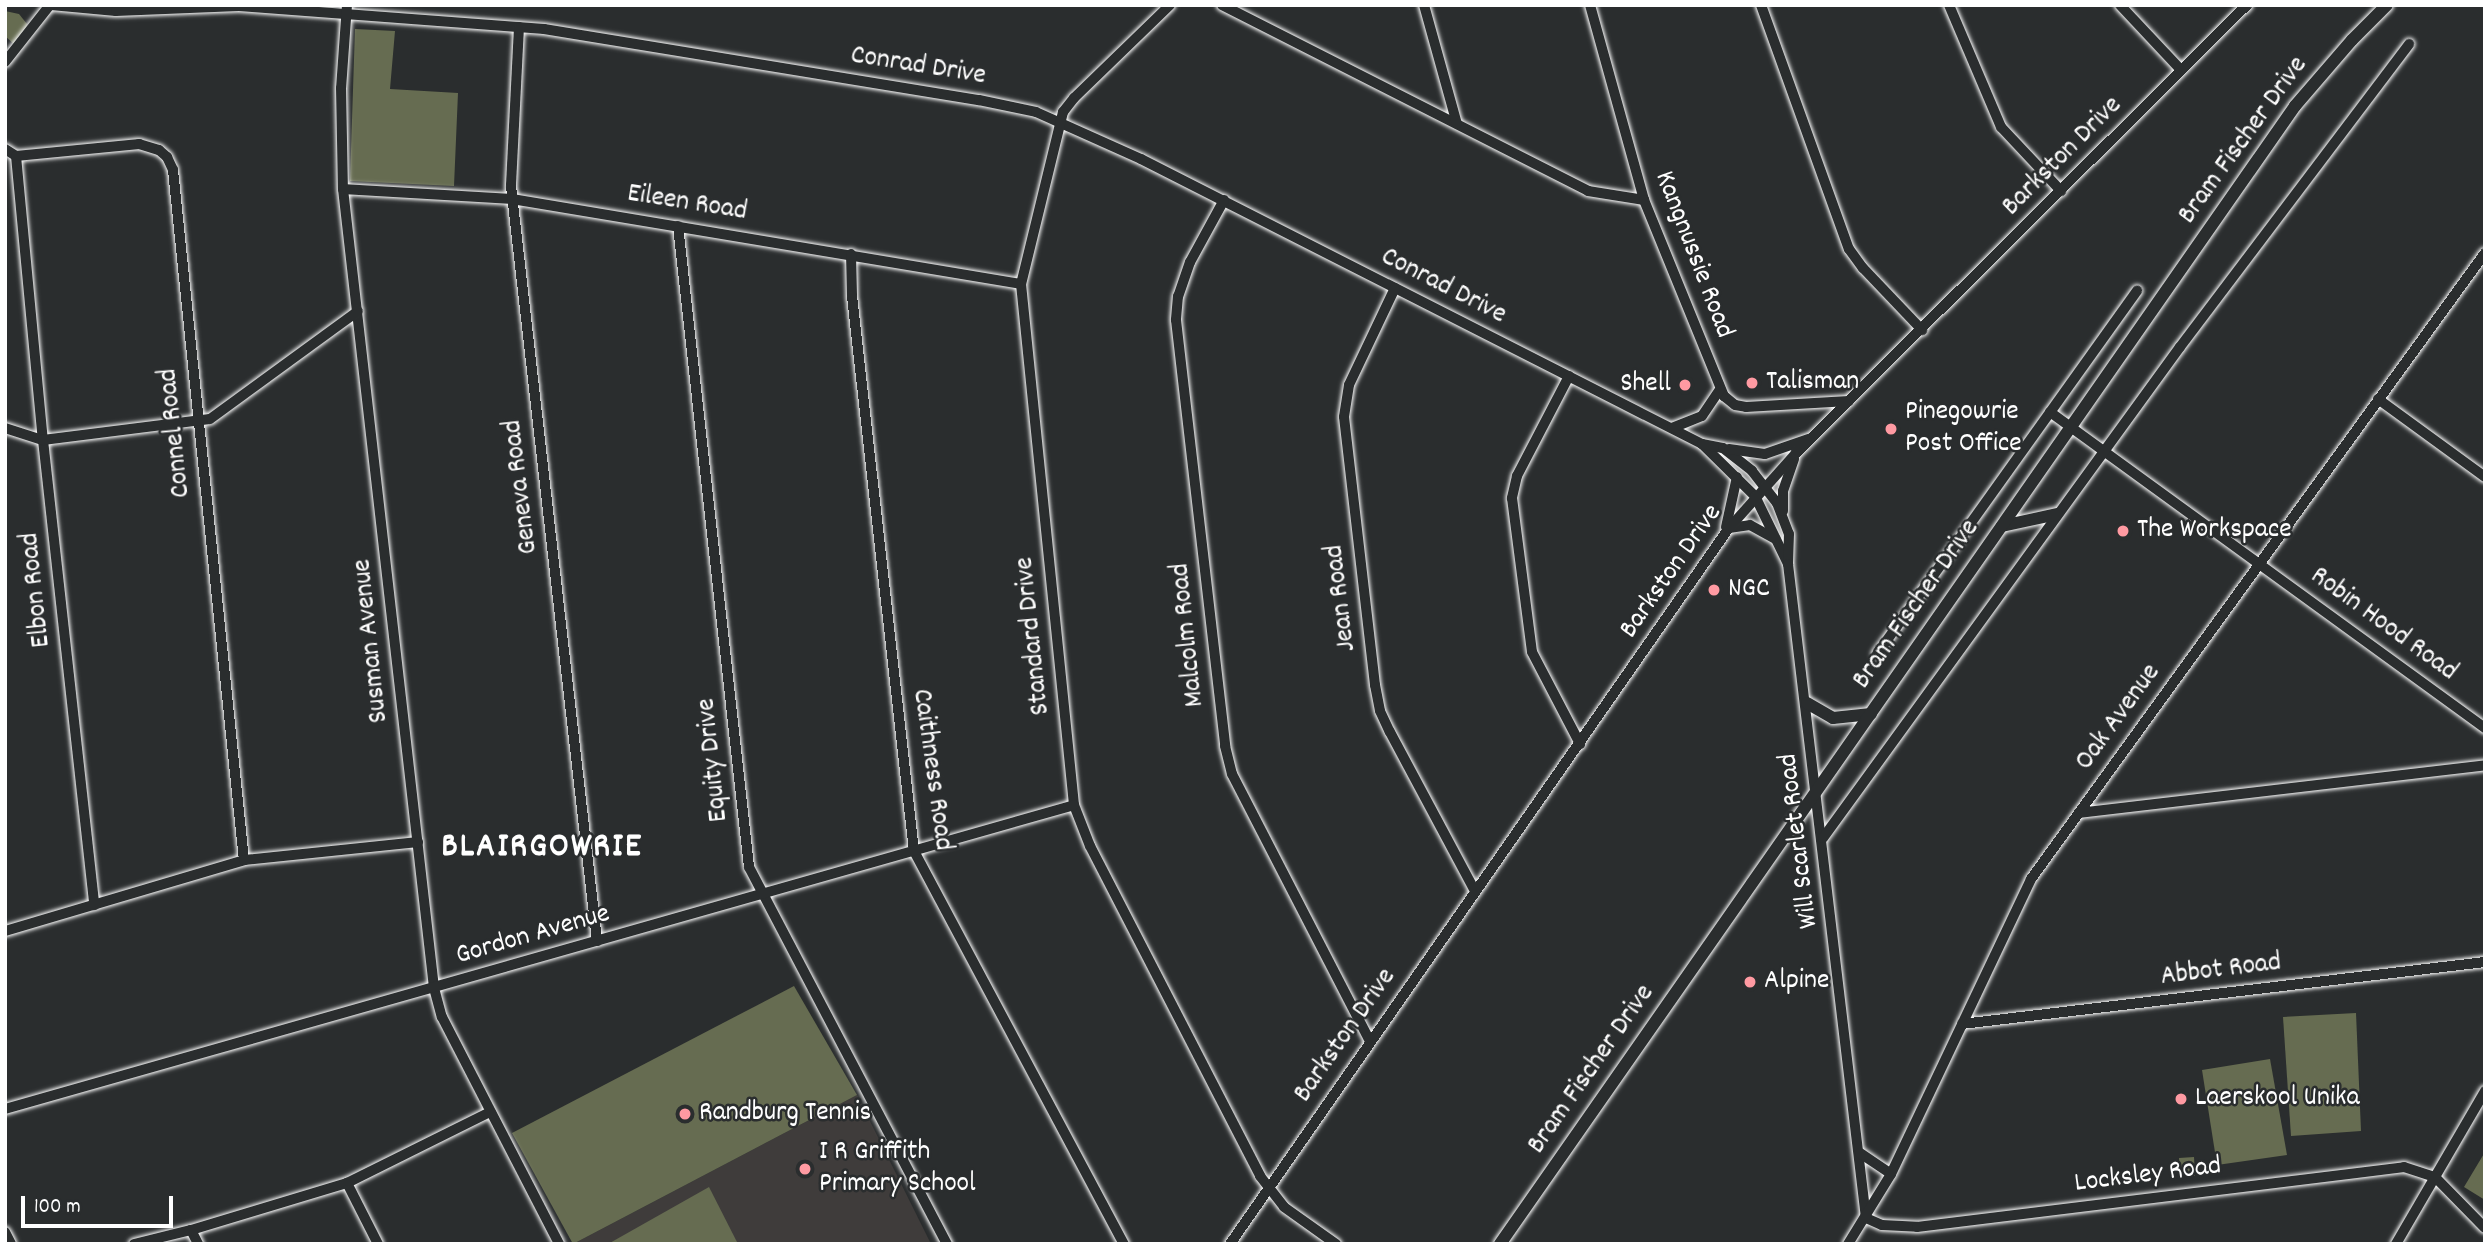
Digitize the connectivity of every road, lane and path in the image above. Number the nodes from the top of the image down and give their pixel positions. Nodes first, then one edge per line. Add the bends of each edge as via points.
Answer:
1 (50, 5) edge
2 (1170, 5) edge
3 (1222, 5) edge
4 (1424, 5) edge
5 (1590, 5) edge
6 (1761, 5) edge
7 (1950, 5) edge
8 (2120, 5) edge
9 (2246, 5) edge
10 (2387, 5) edge
11 (346, 9) edge
12 (519, 27) junction
13 (2409, 44) dead end
14 (5, 62) edge
15 (2181, 70) junction
16 (1060, 121) junction
17 (1457, 124) junction
18 (5, 149) edge
19 (16, 156) junction
20 (343, 189) junction
21 (2061, 191) junction
22 (512, 199) junction
23 (1224, 200) junction
24 (1644, 200) junction
25 (678, 226) junction
26 (2485, 253) edge
27 (850, 254) junction
28 (1021, 284) junction
29 (1395, 288) junction
30 (2137, 291) dead end
31 (358, 312) junction
32 (1922, 330) junction
33 (1569, 376) junction
34 (1720, 389) junction
35 (2378, 399) junction
36 (1849, 401) junction
37 (2050, 412) junction
38 (197, 423) junction
39 (2071, 427) junction
40 (5, 428) edge
41 (1672, 428) junction
42 (1813, 437) junction
43 (43, 440) junction
44 (1702, 444) junction
45 (1723, 448) junction
46 (2104, 450) junction
47 (1796, 453) junction
48 (1737, 477) junction
49 (2485, 477) edge
50 (1765, 485) junction
51 (1755, 496) junction
52 (2057, 514) junction
53 (1784, 520) junction
54 (2002, 526) junction
55 (1726, 532) junction
56 (1777, 541) junction
57 (1788, 564) junction
58 (2260, 564) junction
59 (1877, 654) dead end
60 (1807, 703) junction
61 (1871, 714) junction
62 (2485, 728) edge
63 (1580, 744) junction
64 (2485, 765) edge
65 (1817, 792) junction
66 (1074, 805) junction
67 (2079, 813) junction
68 (1823, 838) junction
69 (418, 842) junction
70 (914, 851) junction
71 (244, 860) junction
72 (1475, 891) junction
73 (764, 893) junction
74 (94, 905) junction
75 (5, 931) edge
76 (597, 941) junction
77 (2485, 962) edge
78 (434, 988) junction
79 (1962, 1024) junction
80 (1370, 1041) junction
81 (2485, 1091) edge
82 (5, 1109) edge
83 (490, 1112) junction
84 (1860, 1153) junction
85 (1891, 1174) junction
86 (2435, 1177) junction
87 (347, 1183) junction
88 (1268, 1189) junction
89 (1866, 1218) junction
90 (2485, 1228) edge
91 (191, 1230) junction
92 (5, 1232) edge
93 (1331, 1241) edge
94 (11, 1244) edge
95 (134, 1244) edge
96 (198, 1244) edge
97 (378, 1244) edge
98 (559, 1244) edge
99 (947, 1244) edge
100 (1124, 1244) edge
101 (1230, 1244) edge
102 (1500, 1244) edge
103 (1848, 1244) edge
104 (2396, 1244) edge

1 - 11 street, Conrad Drive via 116,11 239,6
1 - 14 street
2 - 16 street, Standard Drive via 1074,98
3 - 17 street
4 - 17 street
5 - 24 street, Kangnussie Road
6 - 32 street via 1849,249
7 - 21 street via 2001,127
8 - 15 street
9 - 15 street, Barkston Drive
10 - 39 main road, Bram Fischer Drive via 2295,106
11 - 12 street, Conrad Drive
11 - 20 street, Susman Avenue via 340,124
12 - 16 street, Conrad Drive via 991,102
12 - 22 street, Geneva Road
13 - 46 street
15 - 21 street, Barkston Drive
16 - 23 street, Conrad Drive
16 - 28 street, Standard Drive
17 - 24 street via 1588,191
18 - 19 street
19 - 38 street, Connel Road via 139,144 167,157 175,183
19 - 43 street, Elbon Road
20 - 22 street, Eileen Road
20 - 31 street, Susman Avenue
21 - 32 street, Barkston Drive
22 - 25 street, Eileen Road
22 - 76 street, Geneva Road
23 - 29 street, Conrad Drive
23 - 80 street, Malcolm Road via 1190,262 1178,296 1176,320 1225,746 1232,774
24 - 34 street, Kangnussie Road
25 - 27 street, Eileen Road
25 - 73 street, Equity Drive via 748,863
26 - 35 street, Oak Avenue
27 - 28 street, Eileen Road
27 - 70 street, Caithness Road
28 - 66 street, Standard Drive
29 - 33 street, Conrad Drive
29 - 72 street, Jean Road via 1349,385 1344,416 1375,685 1390,732
30 - 37 street, Bram Fischer Drive
31 - 38 street via 230,407
31 - 69 street, Susman Avenue
32 - 36 street, Barkston Drive
33 - 41 street, Conrad Drive
33 - 63 street via 1521,467 1512,498 1532,652
34 - 36 street via 1730,402 1746,407
34 - 41 street via 1703,416
35 - 49 street
35 - 58 street, Oak Avenue
36 - 42 street, Barkston Drive
37 - 39 street, Robin Hood Road
37 - 59 street, Bram Fischer Drive
38 - 43 street
38 - 71 street, Connel Road
39 - 46 street, Robin Hood Road
39 - 54 main road, Bram Fischer Drive
40 - 43 street
41 - 44 street, Conrad Drive
42 - 45 street, Conrad Drive via 1765,454
42 - 47 street, Barkston Drive
43 - 74 street, Elbon Road
44 - 45 street, Conrad Drive
44 - 48 street, Conrad Drive
45 - 50 street
46 - 52 street
46 - 58 street, Robin Hood Road
47 - 50 street, Barkston Drive
47 - 53 street via 1783,491
48 - 51 street, Conrad Drive
48 - 55 street
50 - 51 street, Barkston Drive
50 - 53 street, Will Scarlet Road
51 - 55 street, Barkston Drive
51 - 56 street, Will Scarlet Road
52 - 54 main road
52 - 68 street
53 - 57 street, Will Scarlet Road via 1790,542
54 - 61 main road, Bram Fischer Drive
55 - 56 street via 1750,525
55 - 63 street, Barkston Drive
56 - 57 street, Will Scarlet Road
57 - 60 street, Will Scarlet Road
58 - 62 street, Robin Hood Road
58 - 67 street, Oak Avenue
60 - 61 main road via 1833,718
60 - 65 street, Will Scarlet Road
61 - 65 main road, Bram Fischer Drive
63 - 72 street, Barkston Drive
64 - 67 street
65 - 68 street, Will Scarlet Road
65 - 102 main road, Bram Fischer Drive
66 - 70 street, Gordon Avenue
66 - 88 street, Standard Drive via 1090,846
67 - 79 street, Oak Avenue via 2031,878
68 - 84 street, Will Scarlet Road
69 - 71 street
69 - 78 street, Susman Avenue
70 - 73 street, Gordon Avenue
70 - 100 street, Caithness Road
71 - 74 street
72 - 80 street, Barkston Drive
73 - 76 street, Gordon Avenue
73 - 99 street, Equity Drive
74 - 75 street
76 - 78 street, Gordon Avenue
77 - 79 street, Abbot Road
78 - 82 street, Gordon Avenue
78 - 83 street, Susman Avenue via 442,1017
79 - 85 street, Oak Avenue
80 - 88 street, Barkston Drive
81 - 86 street
83 - 87 street
83 - 98 street, Susman Avenue
84 - 85 street
84 - 89 street, Will Scarlet Road
85 - 89 street, Oak Avenue
86 - 89 street, Locksley Road via 2404,1167 1912,1228
86 - 90 street
86 - 104 street
87 - 91 street
87 - 97 street
88 - 93 street, Standard Drive via 1284,1208
88 - 101 street, Barkston Drive
89 - 103 street, Oak Avenue
91 - 95 street
91 - 96 street
92 - 94 street

